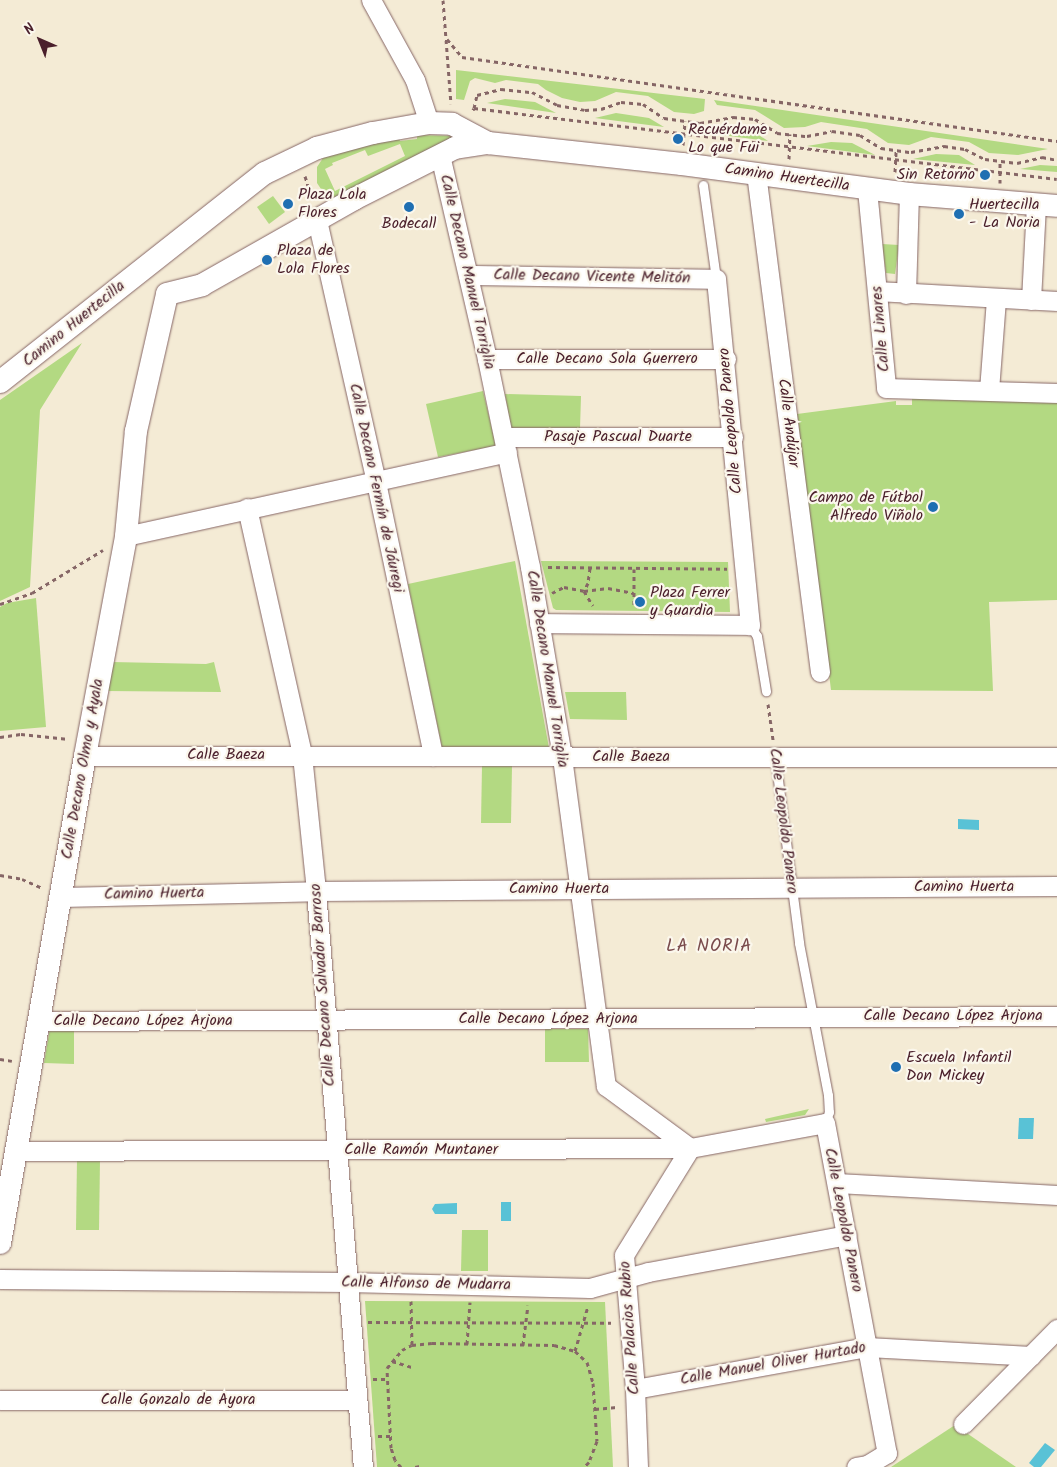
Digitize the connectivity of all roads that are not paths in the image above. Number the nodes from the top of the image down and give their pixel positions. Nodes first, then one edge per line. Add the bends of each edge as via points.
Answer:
1 (371, 0) edge
2 (429, 123) junction
3 (488, 143) junction
4 (440, 156) junction
5 (756, 173) junction
6 (703, 185) dead end
7 (867, 189) junction
8 (909, 194) junction
9 (1046, 206) edge
10 (326, 215) junction
11 (148, 265) junction
12 (468, 274) junction
13 (716, 279) junction
14 (877, 291) junction
15 (167, 294) junction
16 (906, 294) junction
17 (996, 298) junction
18 (1031, 300) junction
19 (1057, 301) edge
20 (488, 358) junction
21 (726, 358) junction
22 (0, 382) edge
23 (989, 390) junction
24 (1057, 393) edge
25 (733, 437) junction
26 (506, 444) junction
27 (376, 482) junction
28 (247, 508) junction
29 (126, 536) junction
30 (539, 622) junction
31 (750, 624) junction
32 (820, 672) dead end
33 (766, 691) road end
34 (86, 748) junction
35 (302, 755) junction
36 (433, 756) junction
37 (562, 757) junction
38 (775, 757) junction
39 (1057, 757) edge
40 (1057, 886) edge
41 (792, 887) junction
42 (580, 889) junction
43 (316, 891) junction
44 (61, 897) junction
45 (1057, 1016) edge
46 (814, 1017) junction
47 (598, 1019) junction
48 (39, 1021) junction
49 (325, 1021) junction
50 (825, 1123) junction
51 (690, 1148) junction
52 (336, 1150) junction
53 (16, 1151) junction
54 (837, 1184) junction
55 (1057, 1195) edge
56 (847, 1235) junction
57 (0, 1243) edge
58 (626, 1278) junction
59 (0, 1280) edge
60 (347, 1282) junction
61 (1057, 1329) edge
62 (867, 1347) junction
63 (1031, 1356) junction
64 (635, 1389) junction
65 (0, 1400) edge
66 (357, 1400) junction
67 (963, 1424) dead end
68 (363, 1467) edge
69 (638, 1467) edge
70 (856, 1467) edge

1 - 2 street via 415,80
2 - 3 street via 460,128
2 - 11 street via 316,148 265,173
3 - 4 street via 455,148
3 - 5 street, Camino Huertecilla
4 - 10 street
4 - 12 street, Calle Decano Manuel Torriglia
5 - 7 street, Camino Huertecilla
5 - 32 street, Calle Andújar
6 - 13 lane, Calle Leopoldo Panero
7 - 8 street, Camino Huertecilla
7 - 14 street, Calle Linares
8 - 9 street, Camino Huertecilla
8 - 16 street, Calle Linares
9 - 18 street
10 - 15 street via 202,285
10 - 27 street, Calle Decano Fermín de Jáuregi
11 - 15 street
11 - 22 street, Camino Huertecilla
12 - 13 street, Calle Decano Vicente Melitón
12 - 20 street, Calle Decano Manuel Torriglia
13 - 21 street, Calle Leopoldo Panero
14 - 16 street
14 - 23 street, Calle Linares via 886,388
15 - 29 street, Calle Decano Olmo y Ayala via 136,431
16 - 17 street
17 - 18 street
17 - 23 street
18 - 19 street
20 - 21 street, Calle Decano Sola Guerrero
20 - 26 street, Calle Decano Manuel Torriglia
21 - 25 street, Calle Leopoldo Panero
23 - 24 street, Calle Linares
25 - 26 street, Pasaje Pascual Duarte
25 - 31 street, Calle Leopoldo Panero
26 - 27 street, Pasaje Pascual Duarte
26 - 30 street, Calle Decano Manuel Torriglia
27 - 28 street, Pasaje Pascual Duarte
27 - 36 street, Calle Decano Fermín de Jáuregi
28 - 29 street, Pasaje Pascual Duarte
28 - 35 street, Calle Decano Salvador Barroso
29 - 34 street, Calle Decano Olmo y Ayala
30 - 31 street
30 - 37 street, Calle Decano Manuel Torriglia
31 - 33 lane, Calle Leopoldo Panero via 757,636
34 - 35 street, Calle Baeza
34 - 44 street, Calle Decano Olmo y Ayala
35 - 36 street, Calle Baeza
35 - 43 street, Calle Decano Salvador Barroso
36 - 37 street, Calle Baeza
37 - 38 street, Calle Baeza
37 - 42 street, Calle Decano Manuel Torriglia
38 - 39 street, Calle Baeza
38 - 41 lane, Calle Leopoldo Panero
40 - 41 street, Camino Huerta
41 - 42 street, Camino Huerta
41 - 46 lane, Calle Leopoldo Panero
42 - 43 street, Camino Huerta
42 - 47 street, Calle Decano Manuel Torriglia
43 - 44 street, Camino Huerta
43 - 49 street, Calle Decano Salvador Barroso
44 - 48 street, Calle Decano Olmo y Ayala
45 - 46 street, Calle Decano López Arjona
46 - 47 street, Calle Decano López Arjona
46 - 50 lane, Calle Leopoldo Panero via 828,1095 829,1112
47 - 49 street, Calle Decano López Arjona
47 - 51 street, Calle Decano Manuel Torriglia via 606,1086
48 - 49 street, Calle Decano López Arjona
48 - 53 street, Calle Decano Olmo y Ayala
49 - 52 street, Calle Decano Salvador Barroso
50 - 51 street, Calle Ramón Muntaner
50 - 54 street, Calle Leopoldo Panero
51 - 52 street, Calle Ramón Muntaner
51 - 58 street, Calle Palacios Rubio via 624,1255
52 - 53 street, Calle Ramón Muntaner
52 - 60 street, Calle Decano Salvador Barroso
53 - 57 street, Calle Decano Olmo y Ayala
54 - 55 street
54 - 56 street, Calle Leopoldo Panero
56 - 58 street, Calle Alfonso de Mudarra
56 - 62 street, Calle Leopoldo Panero
58 - 60 street, Calle Alfonso de Mudarra via 590,1288
58 - 64 street, Calle Palacios Rubio
59 - 60 street, Calle Alfonso de Mudarra
60 - 66 street, Calle Decano Salvador Barroso
61 - 63 street
62 - 63 street, Calle Manuel Oliver Hurtado
62 - 64 street, Calle Manuel Oliver Hurtado
62 - 70 street, Calle Leopoldo Panero via 887,1453 867,1465
63 - 67 street
64 - 69 street, Calle Palacios Rubio
65 - 66 street, Calle Gonzalo de Ayora
66 - 68 street, Calle Decano Salvador Barroso

